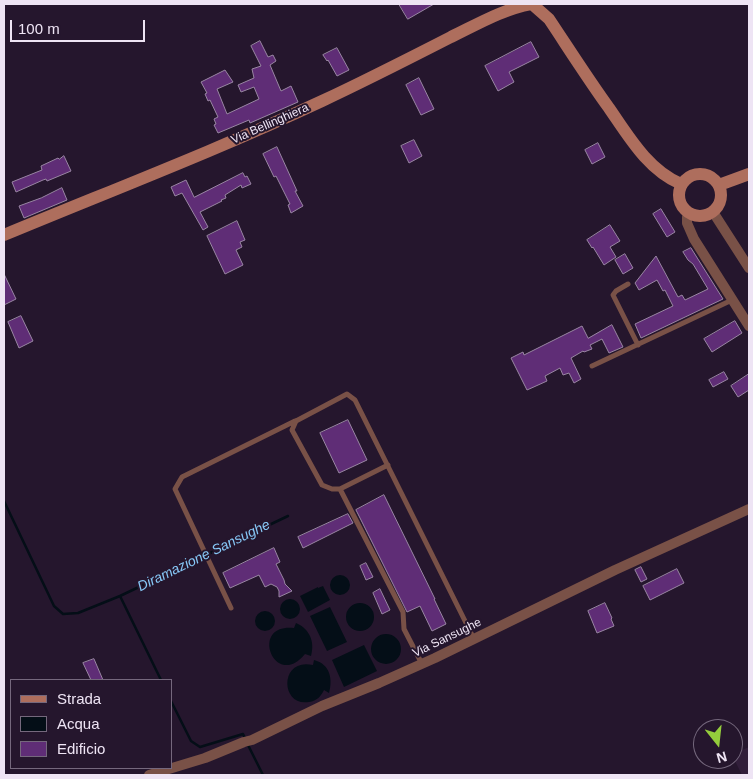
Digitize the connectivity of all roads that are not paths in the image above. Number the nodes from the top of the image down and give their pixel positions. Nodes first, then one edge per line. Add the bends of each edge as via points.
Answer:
1 (531, 4) edge
2 (749, 174) edge
3 (681, 184) junction
4 (719, 185) junction
5 (713, 212) junction
6 (690, 214) junction
7 (4, 235) edge
8 (749, 268) edge
9 (628, 284) dead end
10 (732, 300) junction
11 (749, 326) edge
12 (638, 345) junction
13 (592, 366) dead end
14 (296, 421) junction
15 (388, 465) junction
16 (340, 489) junction
17 (749, 509) edge
18 (232, 608) dead end
19 (474, 639) junction
20 (422, 664) junction
21 (172, 768) edge
22 (169, 769) edge
23 (149, 775) edge

1 - 3 street, Via Bellinghiera via 549,19 637,148 658,170
1 - 7 street, Via Bellinghiera via 517,6 486,20 268,125
2 - 4 street
3 - 4 street via 692,175 701,173 714,178
3 - 6 street via 680,201
4 - 5 street via 721,200
5 - 6 street via 698,216
5 - 8 street
6 - 10 street via 687,217 689,230
9 - 12 lane via 613,295
10 - 11 street
10 - 12 lane
12 - 13 lane
14 - 15 lane via 347,394 355,400
14 - 16 lane via 292,430 322,485
14 - 18 lane via 182,477 175,489
15 - 16 lane
15 - 19 lane
16 - 20 lane via 402,612 404,629
17 - 19 street, Via Sansughe
19 - 20 street, Via Sansughe
20 - 21 street, Via Sansughe via 248,741
22 - 23 street, Via Sansughe

